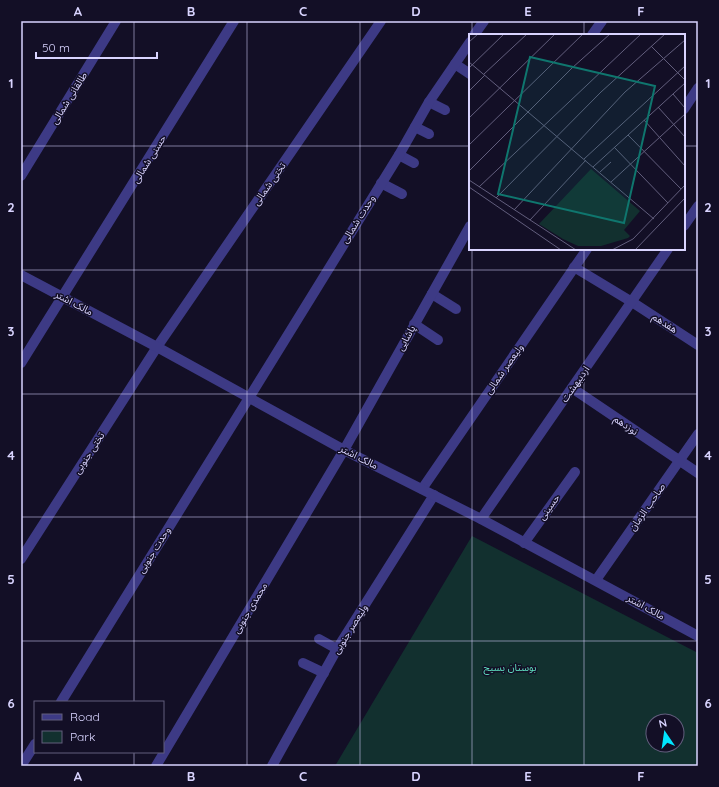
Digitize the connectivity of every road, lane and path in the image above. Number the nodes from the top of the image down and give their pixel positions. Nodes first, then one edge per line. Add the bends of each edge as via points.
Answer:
1 (116, 21) edge
2 (234, 21) edge
3 (381, 21) edge
4 (484, 21) edge
5 (602, 21) edge
6 (475, 34) edge
7 (593, 34) edge
8 (469, 43) edge
9 (455, 64) junction
10 (469, 73) edge
11 (698, 88) edge
12 (428, 102) junction
13 (685, 108) edge
14 (446, 110) dead end
15 (415, 127) junction
16 (429, 134) dead end
17 (399, 155) junction
18 (414, 163) dead end
19 (21, 176) edge
20 (381, 182) junction
21 (402, 194) dead end
22 (698, 206) edge
23 (685, 225) edge
24 (469, 228) edge
25 (586, 250) edge
26 (667, 250) edge
27 (574, 267) junction
28 (21, 275) edge
29 (432, 294) junction
30 (63, 296) junction
31 (632, 302) junction
32 (456, 309) dead end
33 (414, 324) junction
34 (438, 340) dead end
35 (698, 345) edge
36 (157, 347) junction
37 (21, 363) edge
38 (572, 388) junction
39 (248, 398) junction
40 (698, 434) edge
41 (344, 450) junction
42 (679, 461) junction
43 (575, 472) dead end
44 (698, 473) edge
45 (422, 489) junction
46 (434, 495) junction
47 (481, 519) junction
48 (524, 543) junction
49 (21, 560) edge
50 (596, 580) junction
51 (698, 636) edge
52 (319, 639) dead end
53 (337, 649) junction
54 (303, 663) dead end
55 (324, 673) junction
56 (62, 701) edge
57 (34, 746) edge
58 (164, 753) edge
59 (164, 753) edge
60 (21, 766) edge
61 (156, 766) edge
62 (272, 766) edge

1 - 19 street, طالقانی شمالی
2 - 30 street, حسنی شمالی
3 - 36 street, تختی شمالی
4 - 6 street
5 - 7 street
8 - 9 street, وحدت شمالی
9 - 10 street
9 - 12 street, وحدت شمالی
11 - 13 street
12 - 14 street
12 - 15 street, وحدت شمالی
15 - 16 street
15 - 17 street, وحدت شمالی
17 - 18 street
17 - 20 street, وحدت شمالی
20 - 21 street
20 - 39 street, وحدت شمالی
22 - 23 street
24 - 29 street, پاشایی
25 - 27 street, ولیعصر شمالی
26 - 31 street, اردیبهشت
27 - 31 street, هفدهم
27 - 45 street, ولیعصر شمالی
28 - 30 street, مالک اشتر
29 - 32 street
29 - 33 street, پاشایی
30 - 36 street, مالک اشتر
30 - 37 street, حسنی شمالی
31 - 35 street, هفدهم
31 - 38 street, اردیبهشت
33 - 34 street
33 - 41 street, پاشایی
36 - 39 street, مالک اشتر
36 - 49 street, تختی جنوبی
38 - 42 street, نوزدهم
38 - 47 street, اردیبهشت
39 - 41 street, مالک اشتر
39 - 56 street, وحدت جنوبی
40 - 42 street, صاحب الزمان
41 - 45 street, مالک اشتر
41 - 58 street, محمدی جنوبی
42 - 44 street, نوزدهم
42 - 50 street, صاحب الزمان
43 - 48 street, حسینی
45 - 46 street, مالک اشتر
46 - 47 street, مالک اشتر
46 - 53 street, ولیعصر جنوبی
47 - 48 street, مالک اشتر
48 - 50 street, مالک اشتر
50 - 51 street, مالک اشتر
52 - 53 street
53 - 55 street, ولیعصر جنوبی
54 - 55 street
55 - 62 street, ولیعصر جنوبی
57 - 60 street
59 - 61 street, محمدی جنوبی

